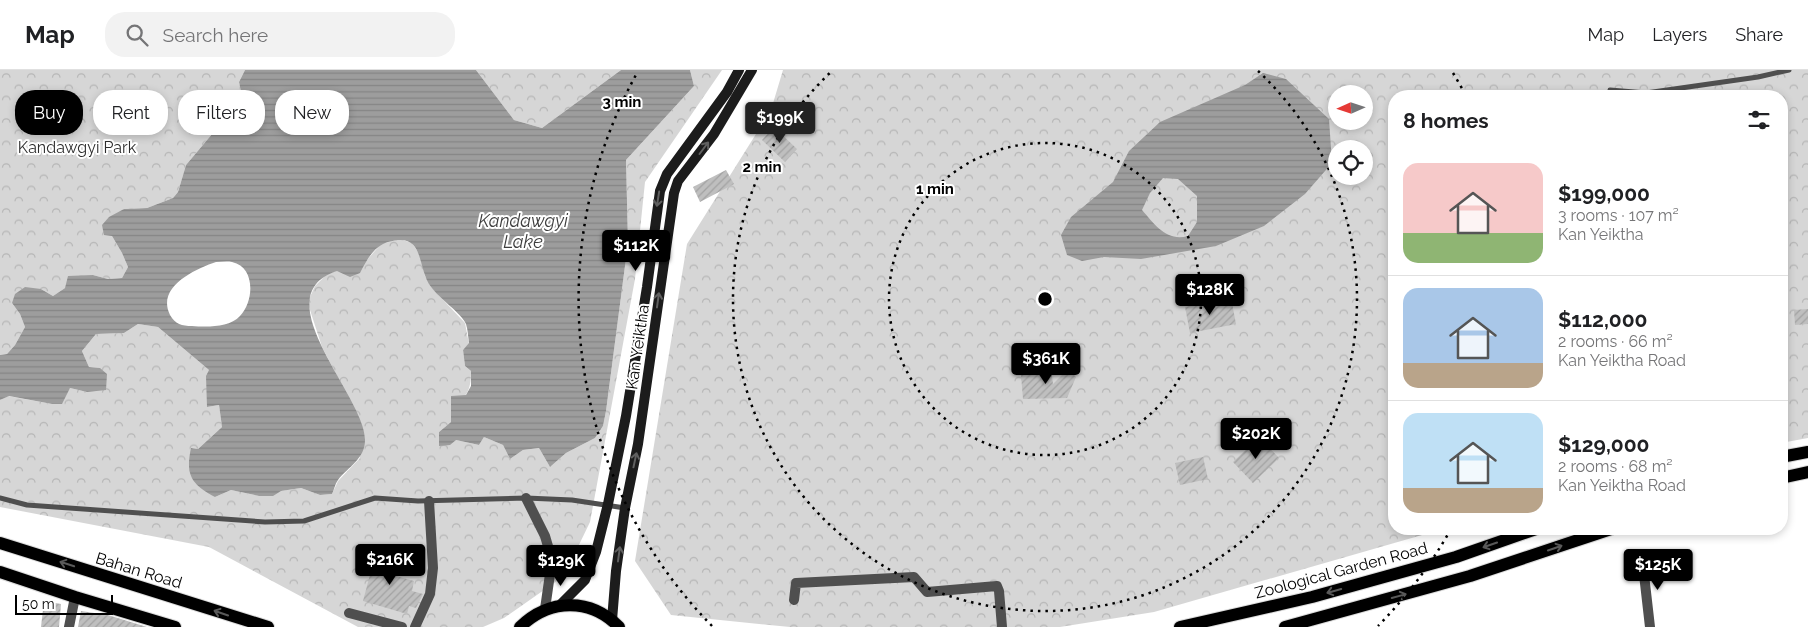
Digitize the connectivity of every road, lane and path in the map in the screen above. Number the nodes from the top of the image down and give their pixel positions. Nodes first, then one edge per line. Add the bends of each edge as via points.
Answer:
1 (739, 70) edge
2 (752, 70) edge
3 (1789, 70) edge
4 (1666, 90) edge
5 (706, 121) junction
6 (716, 130) junction
7 (1808, 452) edge
8 (1788, 456) edge
9 (1808, 472) edge
10 (1788, 476) edge
11 (0, 498) edge
12 (526, 498) junction
13 (429, 501) junction
14 (608, 504) junction
15 (625, 508) junction
16 (1519, 535) edge
17 (1593, 535) edge
18 (0, 543) edge
19 (1642, 557) dead end
20 (0, 572) edge
21 (75, 597) junction
22 (794, 600) dead end
23 (560, 605) junction
24 (545, 609) junction
25 (349, 613) dead end
26 (144, 622) edge
27 (615, 623) edge
28 (69, 627) edge
29 (174, 627) edge
30 (268, 627) edge
31 (402, 627) edge
32 (416, 627) edge
33 (520, 627) edge
34 (1002, 627) edge
35 (1180, 627) edge
36 (1285, 627) edge
37 (1650, 627) edge

1 - 5 main road
2 - 6 main road, Kan Yeiktha
3 - 4 lane
5 - 6 main road
5 -> 14 main road via 667,174 660,191 626,416
15 -> 6 main road, Kan Yeiktha via 638,444 674,193 678,181
7 - 8 main road
9 - 10 main road
11 - 13 lane via 27,505 265,522 304,521 375,498
12 - 13 lane
12 - 14 lane
12 - 24 street via 546,536 552,560
13 - 32 street via 430,594
14 - 15 lane
14 - 23 main road via 585,580
27 -> 15 main road, Kan Yeiktha via 616,571
16 -> 35 main road, Zoological Garden Road via 1456,557 1312,597
36 -> 17 main road via 1470,576
30 -> 18 main road, Bahan Road
19 - 37 street
20 - 21 main road
21 - 26 main road
21 - 28 street
22 - 34 street via 796,583 914,576 927,592 997,586
23 - 24 main road
23 - 27 main road via 592,609
24 - 33 main road
25 - 31 street
26 - 29 main road

